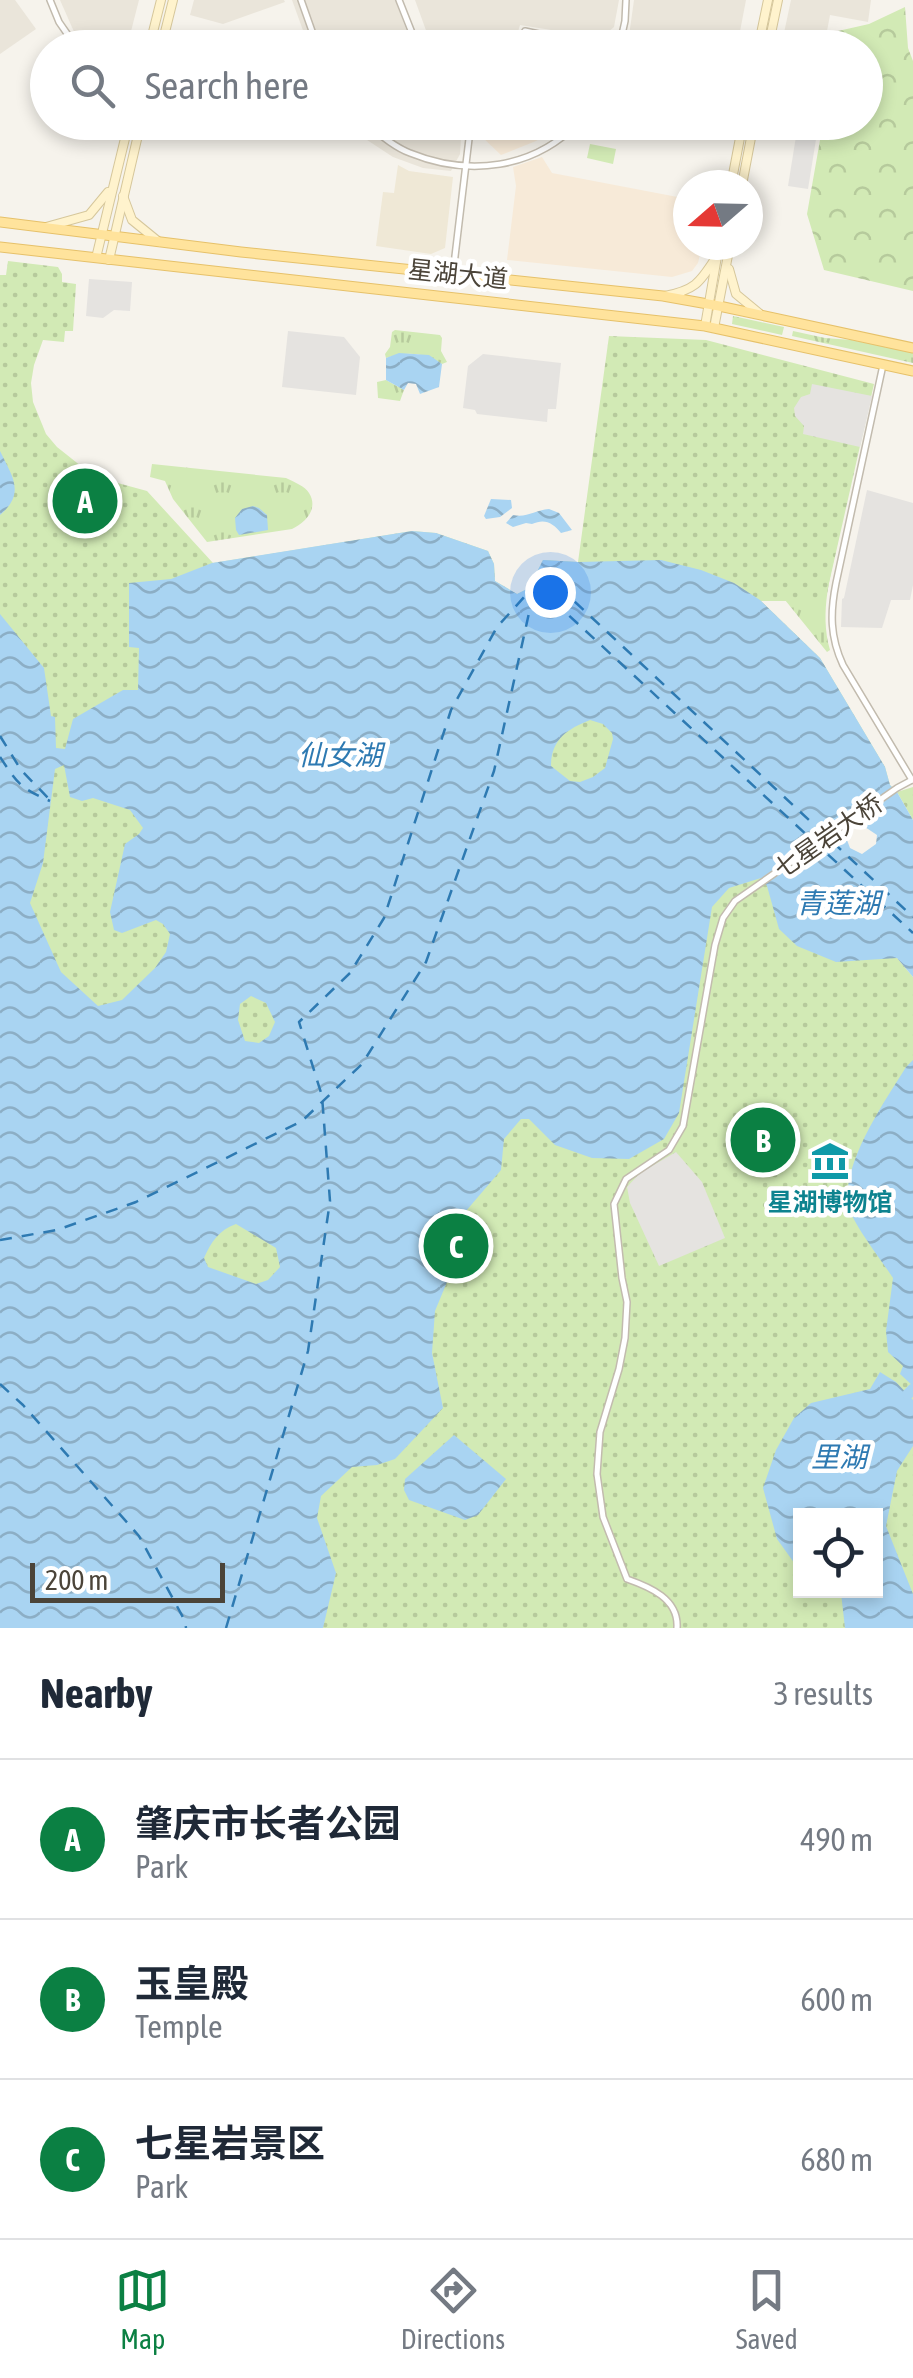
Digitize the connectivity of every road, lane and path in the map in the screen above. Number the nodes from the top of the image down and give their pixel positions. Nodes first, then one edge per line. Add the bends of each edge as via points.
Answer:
1 (50, 0) edge
2 (161, 0) edge
3 (172, 0) edge
4 (301, 0) edge
5 (399, 0) edge
6 (626, 0) edge
7 (768, 0) edge
8 (778, 0) edge
9 (64, 30) edge
10 (153, 30) edge
11 (164, 30) edge
12 (312, 30) edge
13 (411, 30) edge
14 (623, 30) edge
15 (762, 30) edge
16 (772, 30) edge
17 (125, 140) edge
18 (126, 140) edge
19 (137, 140) joint
20 (390, 140) edge
21 (469, 140) edge
22 (558, 140) edge
23 (751, 140) edge
24 (740, 141) joint
25 (750, 144) junction
26 (467, 168) junction
27 (734, 170) edge
28 (745, 170) edge
29 (111, 189) junction
30 (123, 195) junction
31 (0, 222) edge
32 (46, 226) junction
33 (100, 233) junction
34 (114, 235) junction
35 (159, 242) junction
36 (190, 246) junction
37 (0, 247) edge
38 (96, 258) junction
39 (109, 260) junction
40 (713, 260) edge
41 (717, 260) edge
42 (727, 260) edge
43 (728, 260) edge
44 (187, 269) junction
45 (453, 273) junction
46 (564, 285) junction
47 (663, 296) junction
48 (714, 305) junction
49 (560, 310) junction
50 (763, 316) junction
51 (793, 323) junction
52 (709, 327) junction
53 (787, 342) junction
54 (913, 348) edge
55 (883, 365) junction
56 (913, 372) edge
57 (912, 778) edge
58 (677, 1628) edge

1 - 9 street
2 - 10 main road
3 - 11 main road
4 - 12 street
5 - 13 street
6 - 14 street
7 - 15 main road
8 - 16 main road
17 - 29 main road
18 - 19 main road
19 - 30 main road
20 - 26 street via 408,152
21 - 26 street
22 - 26 street via 516,162
23 - 25 main road
24 - 25 main road
24 - 27 main road
25 - 28 main road
26 - 45 street
29 - 32 main road via 89,215
29 - 33 main road
30 - 34 main road
30 - 35 main road via 132,220
31 - 32 main road, 星湖大道
32 - 33 main road, 星湖大道
33 - 34 main road, 星湖大道
33 - 38 main road
34 - 35 main road, 星湖大道
34 - 39 main road
35 - 36 main road, 星湖大道
36 - 44 main road
36 - 45 main road, 星湖大道
37 - 38 main road, 星湖大道
38 - 39 main road, 星湖大道
39 - 44 main road, 星湖大道
40 - 47 main road via 701,282
41 - 48 main road
42 - 48 main road
43 - 50 main road via 736,294
44 - 49 main road, 星湖大道
45 - 46 main road, 星湖大道
46 - 47 main road, 星湖大道
46 - 49 main road
47 - 48 main road, 星湖大道
48 - 50 main road, 星湖大道
48 - 52 main road
49 - 52 main road, 星湖大道
50 - 51 main road, 星湖大道
51 - 53 main road
51 - 54 main road, 星湖大道
52 - 53 main road, 星湖大道
53 - 55 main road, 星湖大道
55 - 56 main road, 星湖大道
55 - 57 street via 831,618 843,665
57 - 58 street, 七星岩大桥 via 735,901 723,918 683,1126 669,1150 626,1179 614,1204 627,1302 619,1368 600,1432 603,1517 627,1579 666,1598

